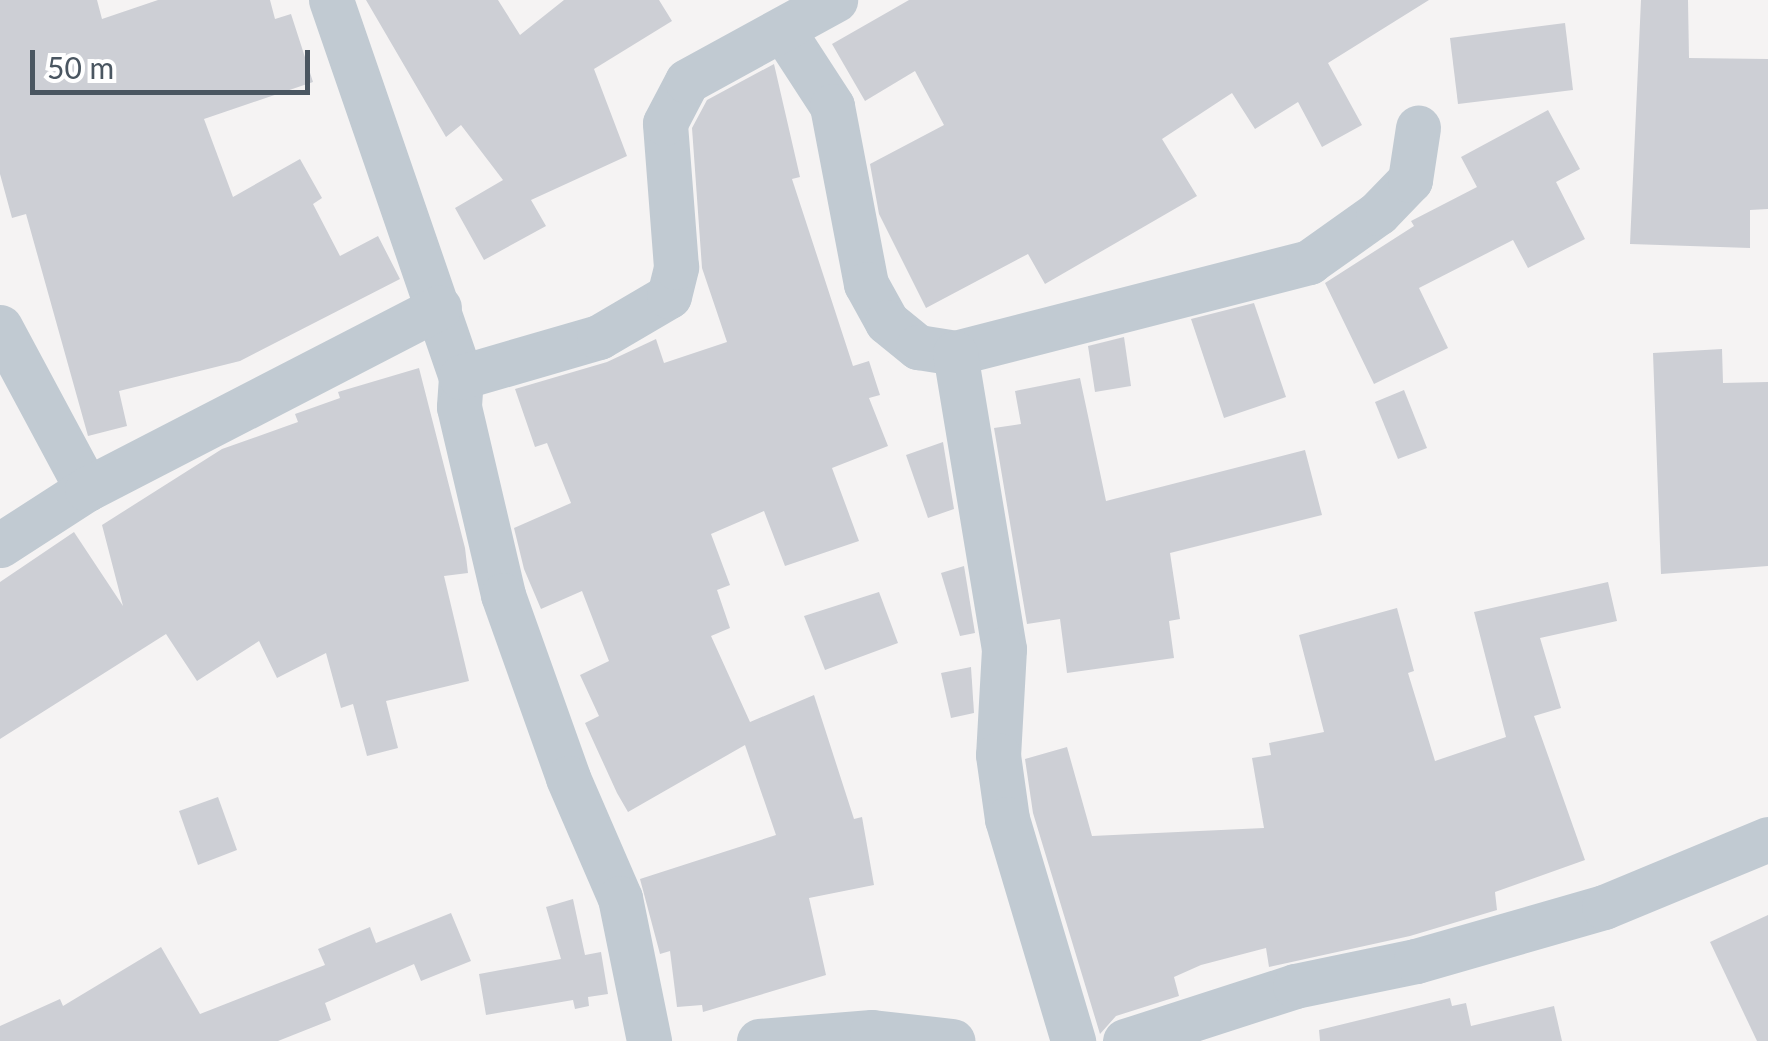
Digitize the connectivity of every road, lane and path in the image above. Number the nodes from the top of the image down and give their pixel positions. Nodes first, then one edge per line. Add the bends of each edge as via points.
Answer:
1 (331, 0) edge
2 (836, 0) edge
3 (784, 32) junction
4 (1418, 128) dead end
5 (439, 307) junction
6 (0, 326) edge
7 (955, 353) junction
8 (461, 378) junction
9 (86, 489) junction
10 (0, 544) edge
11 (1768, 839) edge
12 (649, 1041) edge
13 (759, 1041) edge
14 (952, 1041) edge
15 (1073, 1041) edge
16 (1125, 1041) edge

1 - 5 street
2 - 3 street
3 - 7 street via 832,106 852,232 873,296 887,322 918,348
3 - 8 street via 687,82 664,123 676,267 669,296 599,337
4 - 7 street via 1410,180 1378,213 1310,262
5 - 8 street
5 - 9 street
6 - 9 street
7 - 15 street via 1004,650 998,755 1007,819
8 - 12 street via 459,408 503,596 568,778 620,898
9 - 10 street
11 - 16 street via 1604,907 1416,961 1296,986
13 - 14 street via 872,1032

